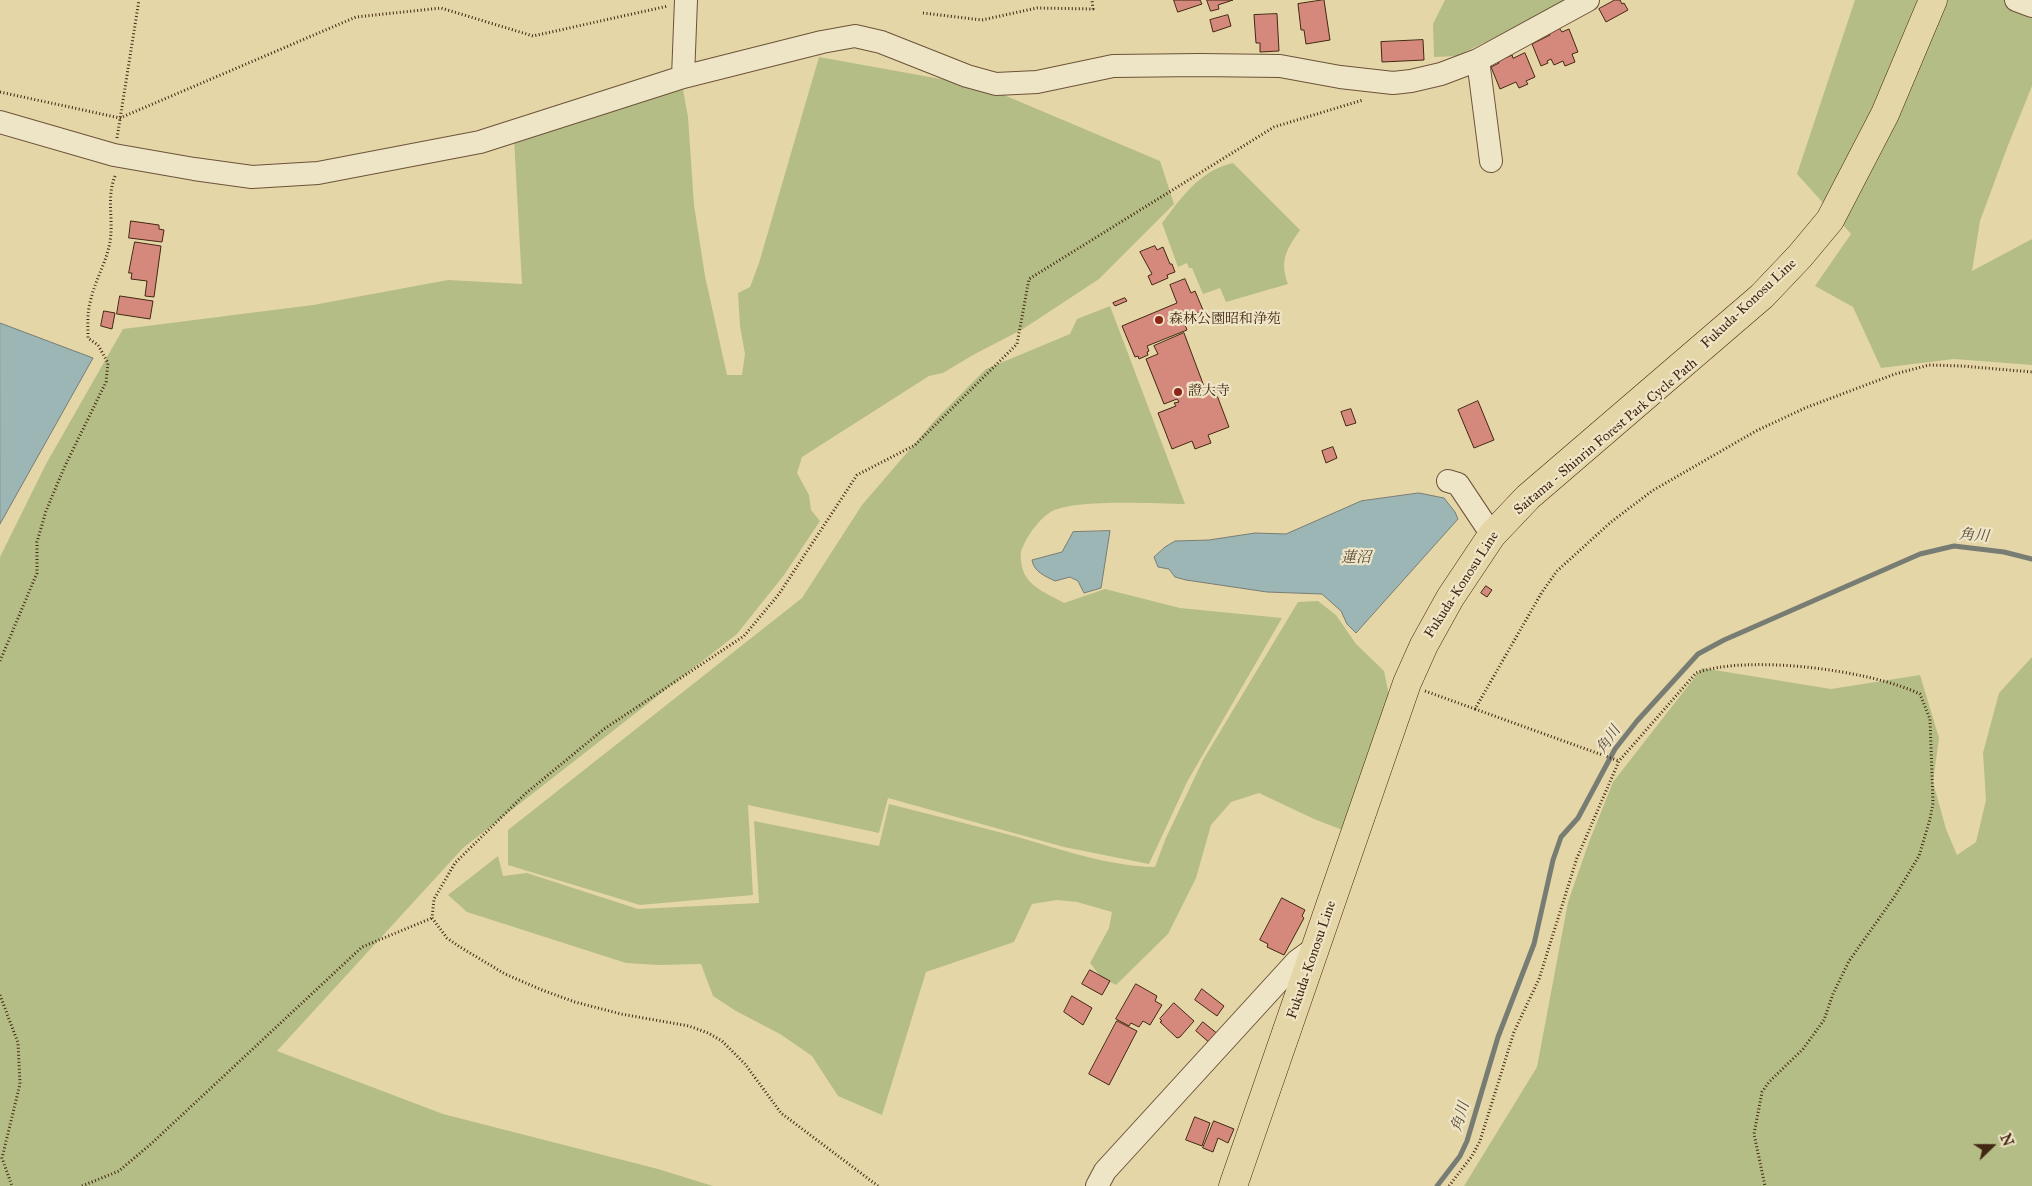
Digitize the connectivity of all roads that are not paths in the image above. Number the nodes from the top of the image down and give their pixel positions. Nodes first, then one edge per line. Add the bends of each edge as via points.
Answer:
1 (1588, 0) edge
2 (1933, 0) edge
3 (2016, 0) edge
4 (686, 1) edge
5 (2032, 6) edge
6 (1478, 60) junction
7 (683, 77) junction
8 (0, 122) edge
9 (1491, 161) dead end
10 (1448, 481) dead end
11 (1492, 535) junction
12 (1316, 948) junction
13 (1097, 1186) edge
14 (1233, 1186) edge

1 - 6 street
2 - 11 main road, Fukuda-Konosu Line via 1885,114 1830,220 1762,296 1528,497
3 - 5 street
4 - 7 street
6 - 7 street via 1441,74 1393,83 1280,66 1199,65 1113,66 1037,82 996,84 856,36
6 - 9 street
7 - 8 street via 480,142 318,173 252,177 119,156
10 - 11 street via 1458,484
11 - 12 main road, Fukuda-Konosu Line via 1450,598 1407,684
12 - 13 street via 1297,961 1105,1171
12 - 14 main road, Fukuda-Konosu Line

